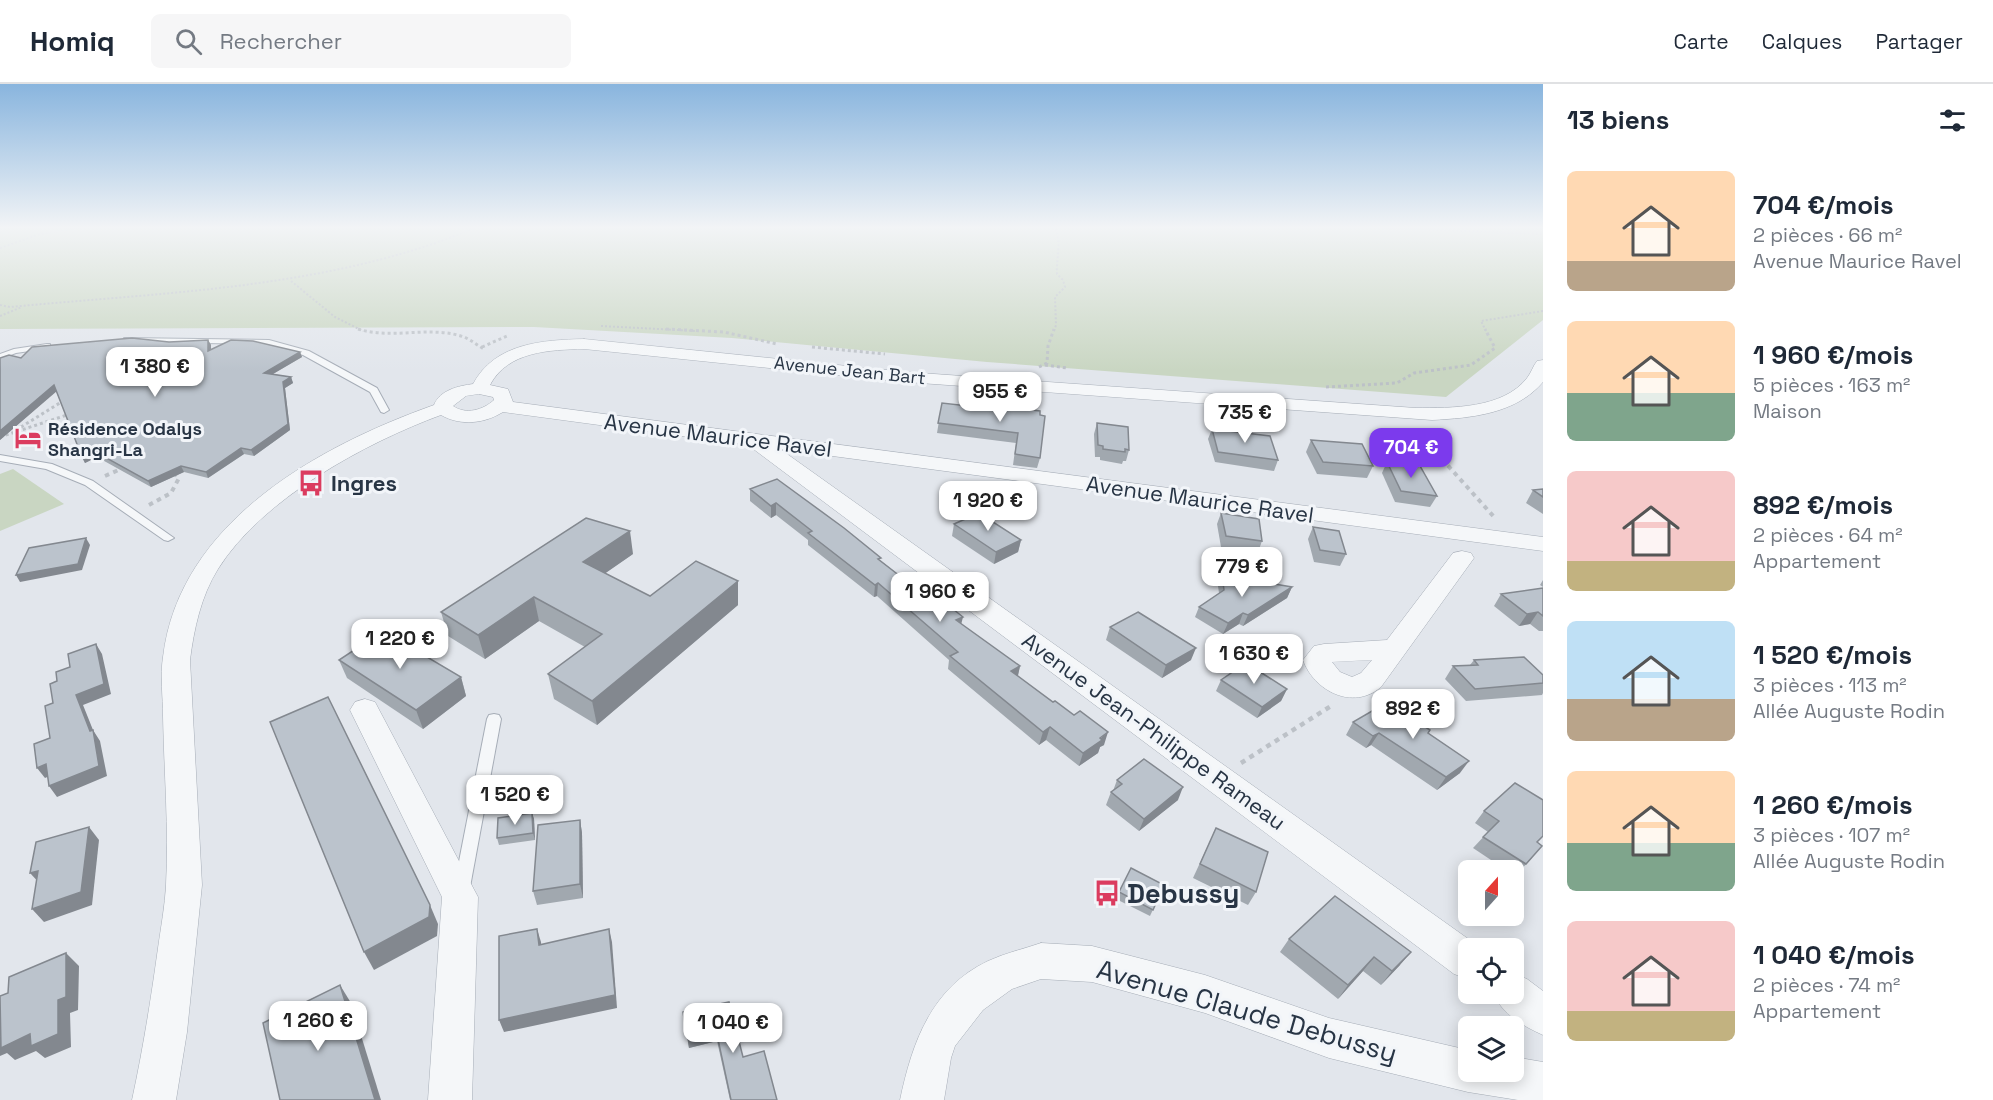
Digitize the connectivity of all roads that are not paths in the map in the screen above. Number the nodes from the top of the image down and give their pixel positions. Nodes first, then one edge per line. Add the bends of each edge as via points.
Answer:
1 (122, 340) edge
2 (54, 346) edge
3 (0, 357) edge
4 (1543, 365) edge
5 (478, 388) junction
6 (500, 406) junction
7 (443, 408) junction
8 (384, 410) dead end
9 (751, 438) junction
10 (0, 458) edge
11 (1419, 528) junction
12 (168, 538) dead end
13 (1515, 541) junction
14 (1543, 544) edge
15 (1462, 558) junction
16 (1395, 648) junction
17 (365, 710) dead end
18 (494, 719) dead end
19 (460, 897) junction
20 (1458, 954) edge
21 (1524, 1001) edge
22 (1543, 1015) edge
23 (1458, 1068) edge
24 (1524, 1080) edge
25 (1543, 1083) edge
26 (154, 1100) edge
27 (450, 1100) edge
28 (922, 1100) edge

1 - 8 lane via 266,342 287,346 374,390
2 - 3 lane
4 - 5 street, Avenue Jean Bart via 1538,379 1525,390 1477,411 1452,414 918,378 584,344 541,347 510,356 489,371
5 - 6 street via 501,393 504,397
5 - 7 street via 454,394 445,400
6 - 7 street via 484,414 463,416
6 - 9 street, Avenue Maurice Ravel
7 - 26 street via 357,444 293,485 238,528 196,586 180,626 176,660 184,885 167,1032
9 - 11 street, Avenue Maurice Ravel
9 - 20 street, Avenue Jean-Philippe Rameau
10 - 12 lane via 48,466 89,483
11 - 13 street, Avenue Maurice Ravel
11 - 15 street
13 - 14 street, Avenue Maurice Ravel
13 - 15 street
15 - 16 street
16 - 16 street via 1368,682 1354,686 1338,684 1326,676 1317,660 1324,653
17 - 19 street
18 - 19 lane
19 - 27 street
21 - 22 street
23 - 28 street, Avenue Claude Debussy via 1329,1038 1205,994 1103,967 1041,961 1000,975 969,996 940,1033
24 - 25 street, Avenue Claude Debussy

